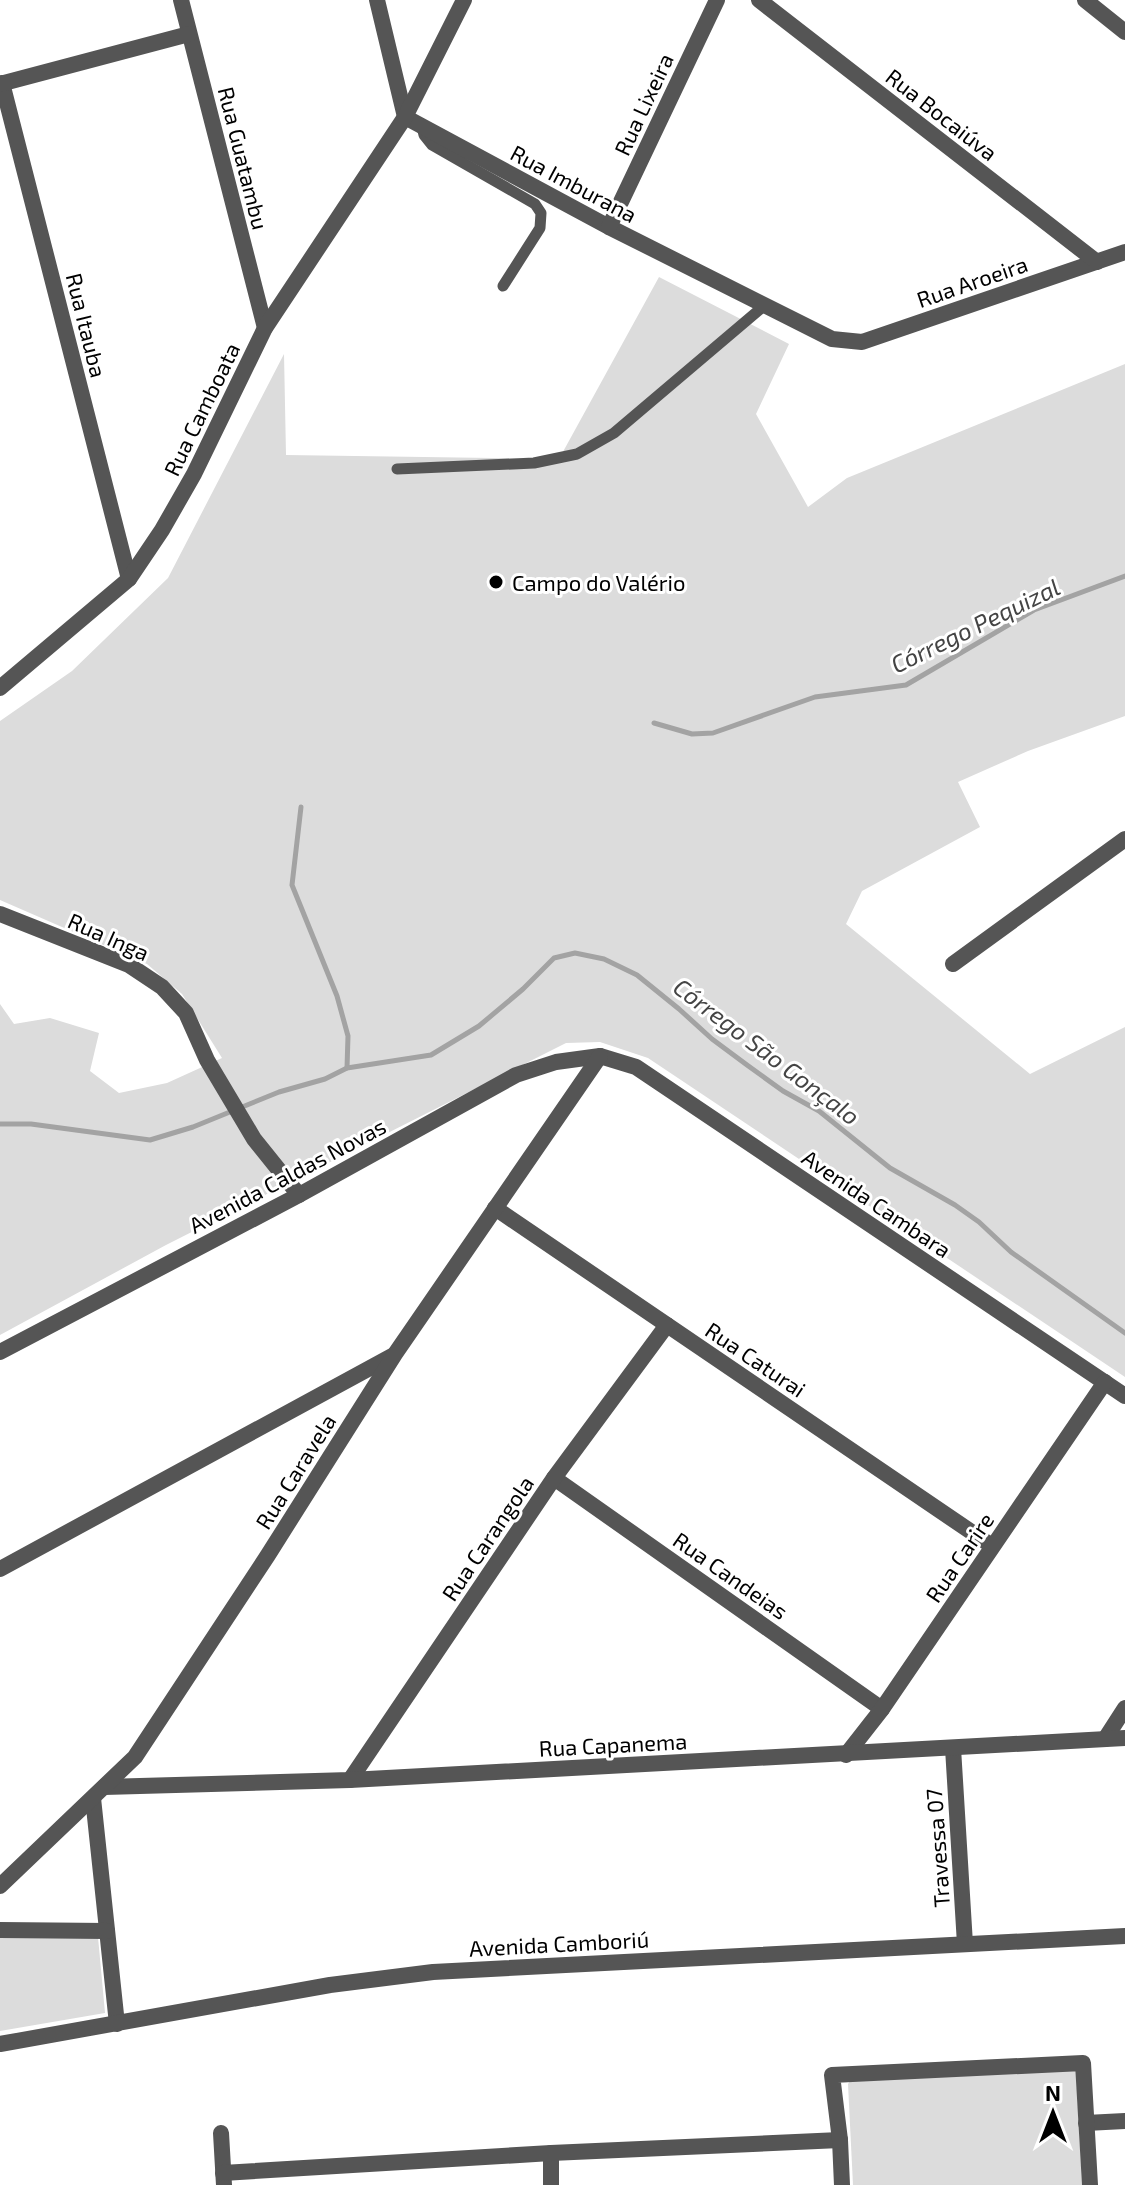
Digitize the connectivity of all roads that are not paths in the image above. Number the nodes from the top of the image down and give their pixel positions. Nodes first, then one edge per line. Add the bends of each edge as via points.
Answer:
1 (181, 0) edge
2 (377, 0) edge
3 (464, 0) edge
4 (717, 0) edge
5 (759, 0) edge
6 (1085, 0) edge
7 (1125, 32) edge
8 (189, 34) junction
9 (1, 83) edge
10 (405, 117) junction
11 (422, 127) junction
12 (609, 227) junction
13 (1125, 252) edge
14 (1097, 262) junction
15 (503, 286) dead end
16 (765, 305) junction
17 (265, 328) junction
18 (832, 339) joint
19 (397, 469) dead end
20 (129, 579) junction
21 (0, 688) edge
22 (1125, 839) edge
23 (0, 914) edge
24 (953, 964) dead end
25 (600, 1056) junction
26 (299, 1195) junction
27 (495, 1208) junction
28 (667, 1325) junction
29 (0, 1352) edge
30 (395, 1354) junction
31 (1105, 1382) junction
32 (1125, 1396) edge
33 (554, 1478) junction
34 (992, 1546) junction
35 (0, 1569) edge
36 (1125, 1708) edge
37 (882, 1709) junction
38 (1125, 1738) edge
39 (1105, 1739) junction
40 (953, 1748) junction
41 (846, 1755) junction
42 (350, 1780) junction
43 (98, 1792) junction
44 (0, 1886) edge
45 (0, 1930) edge
46 (107, 1931) junction
47 (1125, 1936) edge
48 (965, 1944) junction
49 (117, 2024) junction
50 (0, 2044) edge
51 (1125, 2121) edge
52 (1086, 2123) junction
53 (221, 2133) dead end
54 (840, 2140) junction
55 (551, 2153) junction
56 (223, 2179) edge
57 (551, 2185) edge
58 (842, 2185) edge
59 (1090, 2185) edge

1 - 8 street, Rua Guatambu
2 - 10 street
3 - 10 street, Rua Camboata
4 - 12 street, Rua Lixeira
5 - 14 street, Rua Bocaiúva
6 - 7 street
8 - 9 street
8 - 17 street, Rua Guatambu
9 - 20 street, Rua Itauba
10 - 11 street, Rua Imburana
10 - 17 street, Rua Camboata
11 - 12 street, Rua Imburana
11 - 15 lane via 432,145 535,204 541,213 540,228
12 - 16 street, Rua Imburana
13 - 14 street, Rua Aroeira
14 - 18 street, Rua Aroeira via 862,342
16 - 18 street, Rua Imburana
16 - 19 lane via 614,433 577,454 534,463
17 - 20 street, Rua Camboata via 194,474
20 - 21 street, Rua Camboata
22 - 24 street
23 - 26 street, Rua Inga via 129,965 162,987 186,1013 254,1139
25 - 26 street, Avenida Caldas Novas via 516,1075
25 - 27 street, Rua Caravela
25 - 31 street, Avenida Cambara via 636,1067
26 - 29 street, Avenida Caldas Novas
27 - 28 street, Rua Caturai
27 - 30 street, Rua Caravela
28 - 33 street, Rua Carangola
28 - 34 street, Rua Caturai
30 - 35 street
30 - 43 street, Rua Caravela via 135,1757
31 - 32 street, Avenida Cambara
31 - 34 street, Rua Carire
33 - 37 street, Rua Candeias
33 - 42 street, Rua Carangola
34 - 37 street, Rua Carire
36 - 39 street
37 - 41 street, Rua Carire
38 - 39 street, Rua Capanema
39 - 40 street, Rua Capanema
40 - 41 street, Rua Capanema
40 - 48 street, Travessa 07
41 - 42 street, Rua Capanema
42 - 43 street, Rua Capanema
43 - 44 street, Rua Caravela
43 - 46 street
45 - 46 street
46 - 49 street
47 - 48 street, Avenida Camboriú
48 - 49 street, Avenida Camboriú via 433,1972
49 - 50 street, Avenida Camboriú
51 - 52 street
52 - 54 street via 1083,2063 832,2075
52 - 59 street
53 - 56 street
54 - 55 street
54 - 58 street
55 - 56 street
55 - 57 street

